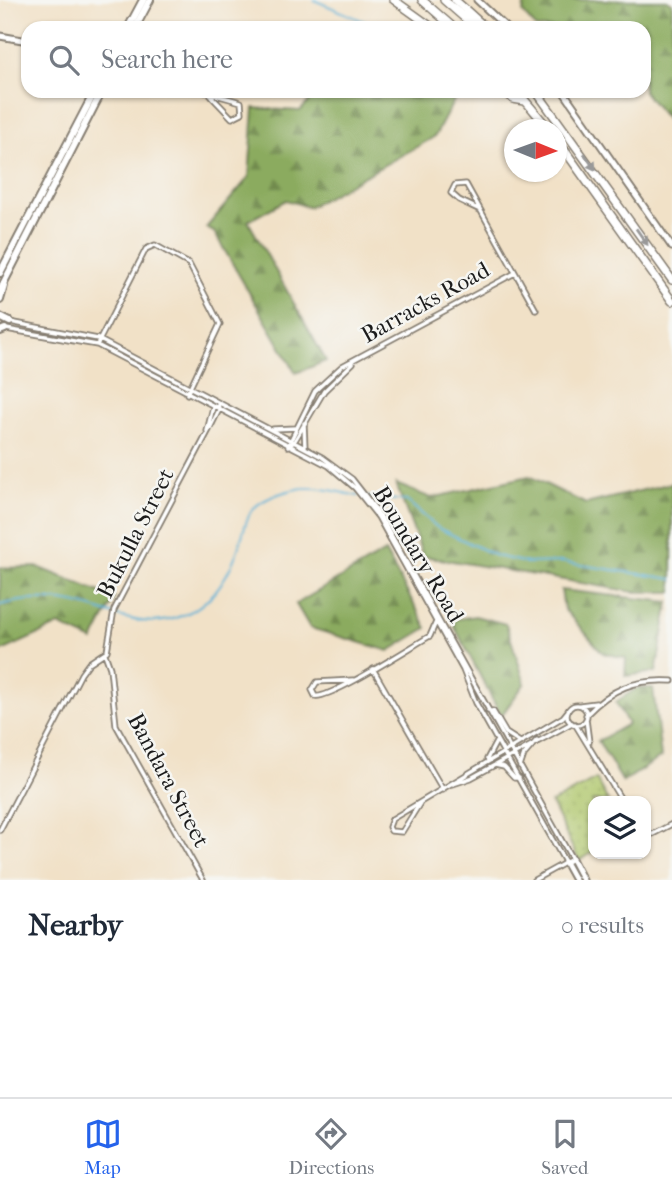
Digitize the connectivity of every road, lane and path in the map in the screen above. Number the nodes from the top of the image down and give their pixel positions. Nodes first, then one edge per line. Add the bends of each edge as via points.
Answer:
1 (143, 0) edge
2 (150, 0) edge
3 (394, 0) edge
4 (422, 0) edge
5 (477, 0) edge
6 (450, 2) edge
7 (464, 12) junction
8 (132, 21) edge
9 (139, 21) edge
10 (424, 21) edge
11 (446, 21) edge
12 (471, 21) edge
13 (476, 21) edge
14 (500, 21) edge
15 (0, 36) edge
16 (21, 40) edge
17 (91, 98) edge
18 (98, 98) edge
19 (213, 98) edge
20 (221, 98) edge
21 (512, 98) edge
22 (523, 98) edge
23 (541, 98) edge
24 (568, 98) edge
25 (526, 102) junction
26 (541, 119) edge
27 (567, 153) edge
28 (480, 210) junction
29 (672, 247) edge
30 (0, 273) edge
31 (515, 273) junction
32 (672, 280) edge
33 (5, 281) junction
34 (0, 290) edge
35 (0, 300) edge
36 (672, 301) edge
37 (536, 310) dead end
38 (0, 319) edge
39 (10, 322) joint
40 (2, 329) edge
41 (98, 339) junction
42 (97, 345) junction
43 (353, 362) junction
44 (190, 387) junction
45 (187, 394) junction
46 (218, 403) junction
47 (213, 407) junction
48 (219, 410) junction
49 (304, 423) junction
50 (295, 428) junction
51 (271, 429) junction
52 (206, 433) junction
53 (289, 439) junction
54 (294, 442) junction
55 (288, 446) junction
56 (305, 448) junction
57 (350, 480) junction
58 (389, 533) junction
59 (436, 621) junction
60 (430, 636) junction
61 (445, 638) junction
62 (104, 654) junction
63 (373, 669) junction
64 (353, 680) junction
65 (672, 681) edge
66 (598, 703) junction
67 (580, 705) junction
68 (488, 711) junction
69 (568, 712) junction
70 (586, 717) junction
71 (574, 724) junction
72 (496, 739) junction
73 (537, 740) junction
74 (522, 742) junction
75 (590, 744) junction
76 (509, 749) junction
77 (504, 752) junction
78 (512, 754) junction
79 (507, 758) junction
80 (486, 761) junction
81 (495, 765) junction
82 (520, 768) junction
83 (519, 778) junction
84 (453, 784) junction
85 (443, 790) junction
86 (619, 796) edge
87 (420, 803) junction
88 (672, 824) edge
89 (0, 830) edge
90 (651, 834) edge
91 (568, 860) junction
92 (203, 880) edge
93 (534, 880) edge
94 (575, 880) edge
95 (583, 880) edge

1 - 8 main road
2 - 9 main road
3 - 10 highway
4 - 11 highway
5 - 14 street
6 - 7 highway
7 - 12 highway
7 - 13 highway
15 - 16 street
17 - 30 main road
18 - 33 main road
19 - 20 street via 226,115 242,114 241,102
21 - 25 highway
22 - 25 highway
23 -> 32 highway
24 - 29 street
25 - 26 highway
27 - 36 highway
28 - 28 street via 454,197 455,185 466,184
28 - 31 street
31 - 37 street
31 - 43 street, Barracks Road
33 - 34 main road
33 - 35 main road
38 - 39 main road
39 - 41 street, Boundary Road
40 - 42 street, Boundary Road
41 - 42 street
41 - 44 street, Boundary Road
41 - 44 street via 146,249 155,245 182,258 220,324
42 - 45 street, Boundary Road
43 - 49 street, Barracks Road via 324,390
43 - 50 street, Barracks Road via 325,381
44 - 45 street
44 - 46 street, Boundary Road
45 - 47 street, Boundary Road
46 - 47 street
46 - 48 street
46 - 51 street, Boundary Road
47 - 48 street, Boundary Road
47 - 52 street, Bukulla Street
48 - 52 street, Bukulla Street
48 - 55 street, Boundary Road
49 - 54 street, Barracks Road
49 - 56 street
50 - 51 street
50 - 53 street, Barracks Road
51 - 53 street, Boundary Road
52 - 62 street, Bukulla Street via 114,610
53 - 54 street, Boundary Road
53 - 55 street, Barracks Road
54 - 55 street, Barracks Road
54 - 56 street, Boundary Road
55 - 57 street, Boundary Road
56 - 57 street, Boundary Road
57 - 58 street, Boundary Road
58 - 59 street, Boundary Road
58 - 68 street, Boundary Road
59 - 60 street
59 - 61 street, Boundary Road
60 - 61 street
60 - 63 street
61 - 72 street, Boundary Road
62 - 89 street via 81,674
62 - 92 street, Bandara Street via 110,668 116,725
63 - 64 street
63 - 85 street
64 - 64 street via 324,697 315,696 312,690 317,682
65 - 66 street via 638,681
66 - 67 street
66 - 70 street
67 - 69 street
67 - 70 street
68 - 74 street via 493,711 506,733
68 - 76 street, Boundary Road
69 - 71 street
69 - 74 street
70 - 71 street
70 - 75 street
71 - 73 street
71 - 75 street
72 - 77 street, Boundary Road
72 - 80 street
73 - 78 street
73 - 82 street
74 - 76 street
75 - 86 street
76 - 77 street
76 - 78 street, Boundary Road
77 - 79 street, Boundary Road
77 - 80 street
78 - 79 street
78 - 82 street, Boundary Road
79 - 81 street
79 - 83 street, Boundary Road
80 - 84 street
81 - 83 street
81 - 84 street
82 - 91 street, Boundary Road
83 - 91 street, Boundary Road
84 - 85 street
85 - 87 street
87 - 87 street via 402,832 391,831 392,819
88 - 90 street
91 - 93 street
91 - 94 street, Boundary Road
91 - 95 street, Boundary Road

